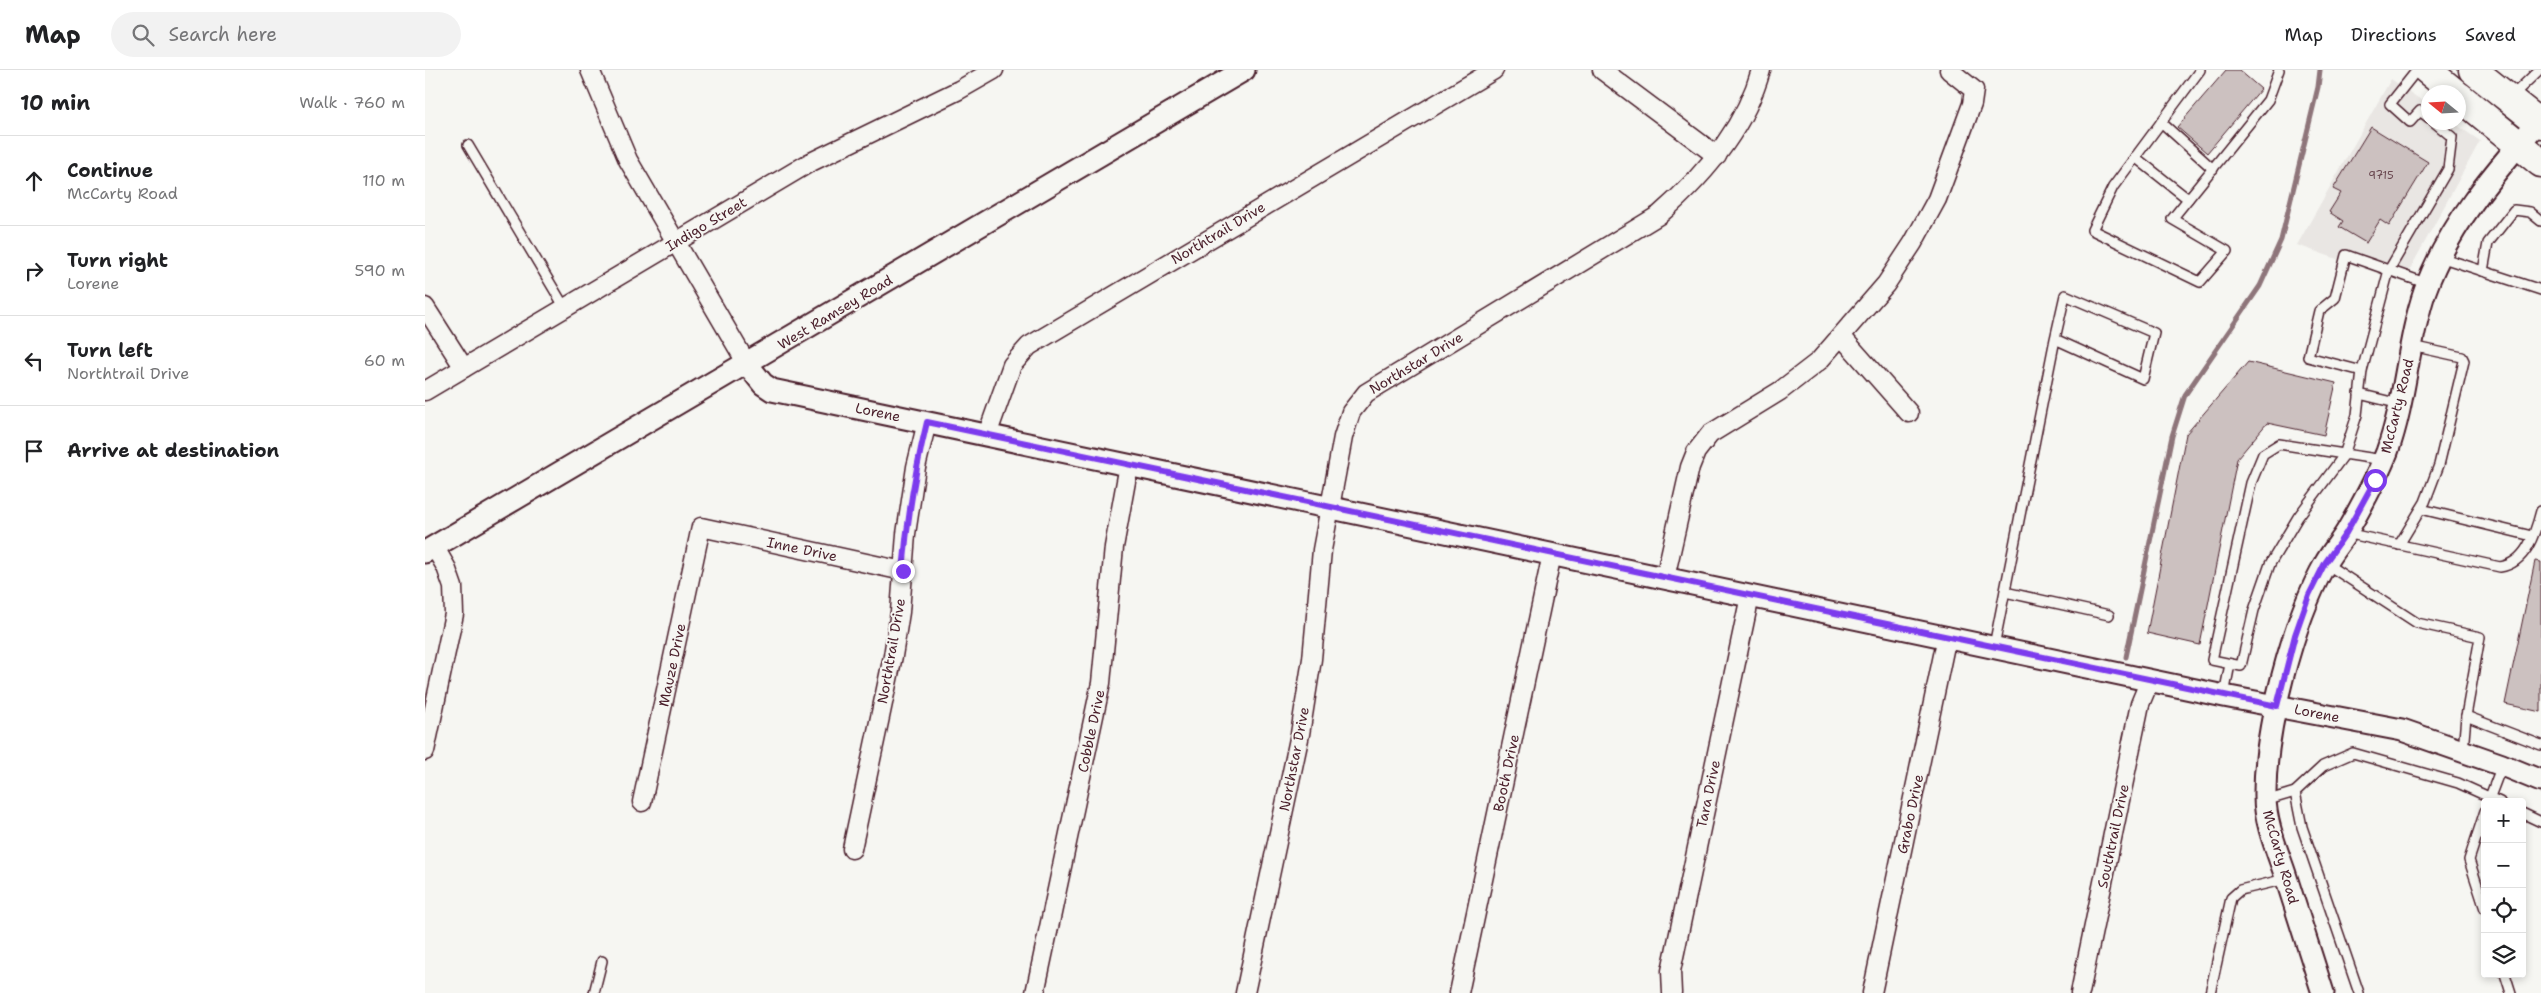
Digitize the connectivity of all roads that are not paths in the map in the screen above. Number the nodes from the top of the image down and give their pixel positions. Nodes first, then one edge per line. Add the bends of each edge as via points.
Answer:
1 (589, 70) edge
2 (994, 70) edge
3 (1493, 70) edge
4 (1602, 70) edge
5 (1761, 70) edge
6 (1949, 70) edge
7 (2200, 70) edge
8 (2279, 70) edge
9 (2417, 70) edge
10 (2427, 70) edge
11 (2473, 70) edge
12 (2537, 70) edge
13 (1238, 72) edge
14 (2445, 85) edge
15 (2509, 98) junction
16 (2466, 102) edge
17 (2421, 113) edge
18 (2540, 121) edge
19 (2161, 122) junction
20 (2444, 130) edge
21 (2518, 144) junction
22 (468, 145) dead end
23 (1717, 156) junction
24 (2135, 157) junction
25 (2541, 163) edge
26 (2213, 169) junction
27 (2188, 200) junction
28 (2541, 221) edge
29 (676, 242) junction
30 (2439, 256) junction
31 (2389, 270) junction
32 (2483, 271) junction
33 (2428, 284) junction
34 (2541, 290) edge
35 (425, 307) edge
36 (565, 308) junction
37 (1842, 337) junction
38 (2055, 339) junction
39 (2412, 346) junction
40 (747, 364) junction
41 (464, 368) junction
42 (2361, 371) junction
43 (425, 391) edge
44 (2359, 394) junction
45 (2400, 404) junction
46 (1909, 413) dead end
47 (927, 422) junction
48 (987, 435) junction
49 (2344, 455) junction
50 (2383, 460) junction
51 (1129, 466) junction
52 (1331, 506) junction
53 (2421, 509) junction
54 (2541, 511) edge
55 (701, 527) joint
56 (2346, 533) junction
57 (2532, 536) junction
58 (2399, 545) junction
59 (430, 549) edge
60 (1552, 554) junction
61 (2325, 563) junction
62 (903, 571) junction
63 (1665, 578) junction
64 (2005, 592) junction
65 (1750, 596) junction
66 (2109, 615) dead end
67 (1947, 636) junction
68 (1994, 646) junction
69 (2230, 664) junction
70 (2149, 680) junction
71 (2224, 696) junction
72 (2277, 706) junction
73 (2466, 716) junction
74 (2541, 745) edge
75 (425, 747) edge
76 (2463, 751) junction
77 (2502, 765) junction
78 (2541, 781) edge
79 (2295, 792) junction
80 (2487, 798) edge
81 (2489, 798) edge
82 (2265, 801) junction
83 (642, 802) dead end
84 (2526, 815) edge
85 (2541, 822) edge
86 (2481, 823) edge
87 (852, 849) dead end
88 (2286, 878) junction
89 (2481, 897) edge
90 (602, 961) dead end
91 (2506, 978) edge
92 (595, 993) edge
93 (1035, 993) edge
94 (1245, 993) edge
95 (1459, 993) edge
96 (1672, 993) edge
97 (1872, 993) edge
98 (2080, 993) edge
99 (2210, 993) edge
100 (2323, 993) edge
101 (2359, 993) edge
102 (2511, 993) edge

1 - 29 street via 628,160
2 - 29 street, Indigo Street via 809,162
3 - 48 street, Northtrail Drive via 1029,346 1012,366
4 - 23 street
5 - 23 street, Northstar Drive via 1737,128
6 - 37 street via 1974,90 1966,125 1937,200 1886,284
7 - 19 lane
8 - 26 lane via 2268,100
9 - 17 lane via 2390,104 2410,122
10 - 14 main road
11 - 15 main road
12 - 15 lane
13 - 40 street, West Ramsey Road
15 - 18 main road
16 - 21 main road
18 - 21 street, McCarty Road
19 - 24 lane
19 - 26 lane
20 - 31 lane via 2452,137 2449,169
21 - 25 main road
21 - 30 street, McCarty Road via 2465,212
22 - 36 lane
23 - 52 street, Northstar Drive via 1659,215 1366,393 1351,412 1343,437
24 - 27 lane
24 - 27 lane via 2113,187 2092,230 2200,282 2227,251 2172,219
26 - 27 lane
28 - 32 lane via 2530,212 2514,210 2488,243
29 - 36 street, Indigo Street
29 - 40 street
30 - 32 lane
30 - 33 street, McCarty Road
31 - 33 lane
31 - 42 lane
31 - 42 lane via 2346,255 2335,298 2319,311 2308,357
32 - 34 lane
33 - 39 street, McCarty Road
35 - 41 street
36 - 41 street, Indigo Street
37 - 46 street
37 - 63 street via 1819,361 1780,391 1711,434 1696,452
38 - 38 lane via 2143,379 2154,333 2065,296
38 - 64 lane
39 - 45 street, McCarty Road
39 - 53 lane via 2462,357 2465,361 2439,465
40 - 47 street, Lorene via 772,390
40 - 59 street, West Ramsey Road
41 - 43 street, Indigo Street
42 - 44 lane
44 - 45 lane
44 - 49 lane via 2357,415
45 - 50 street, McCarty Road
47 - 48 street, Lorene
47 - 62 street, Northtrail Drive via 916,467
48 - 51 street, Lorene
49 - 50 lane
49 - 69 lane via 2298,516 2270,564 2254,610 2241,666
49 - 69 lane via 2279,444 2263,454 2251,483 2212,660
50 - 56 street, McCarty Road
51 - 52 street, Lorene
51 - 93 street, Cobble Drive via 1114,547 1101,683
52 - 60 street, Lorene
52 - 94 street, Northstar Drive via 1322,550 1300,734
53 - 57 lane
53 - 58 lane
54 - 57 lane
55 - 62 street, Inne Drive
55 - 83 street, Mauze Drive
56 - 58 lane
56 - 61 street, McCarty Road
57 - 58 lane via 2523,556 2511,566 2500,567
59 - 75 street via 446,567 453,587 454,614
60 - 63 street, Lorene
60 - 95 street, Booth Drive
61 - 72 street, McCarty Road via 2295,635
61 - 73 lane via 2417,623 2480,637
62 - 87 street, Northtrail Drive via 893,656
63 - 65 street, Lorene
64 - 66 lane
64 - 68 lane
65 - 67 street, Lorene
65 - 96 street, Tara Drive via 1671,971
67 - 68 street, Lorene
67 - 97 street, Grabo Drive
68 - 70 street, Lorene
69 - 71 lane
70 - 71 street, Lorene
70 - 98 street, Southtrail Drive via 2140,704
71 - 72 street, Lorene
72 - 76 street, Lorene via 2402,730
72 - 82 street, McCarty Road via 2268,749
73 - 74 lane
73 - 76 lane
76 - 77 street, Lorene
77 - 78 street, Lorene
77 - 81 lane
79 - 80 lane via 2323,766 2353,753 2458,783
79 - 82 lane
79 - 101 lane via 2302,828
82 - 88 street, McCarty Road
84 - 85 lane
86 - 89 lane via 2469,860
88 - 99 lane via 2240,890 2231,898
88 - 100 street, McCarty Road
90 - 92 lane
91 - 102 lane

